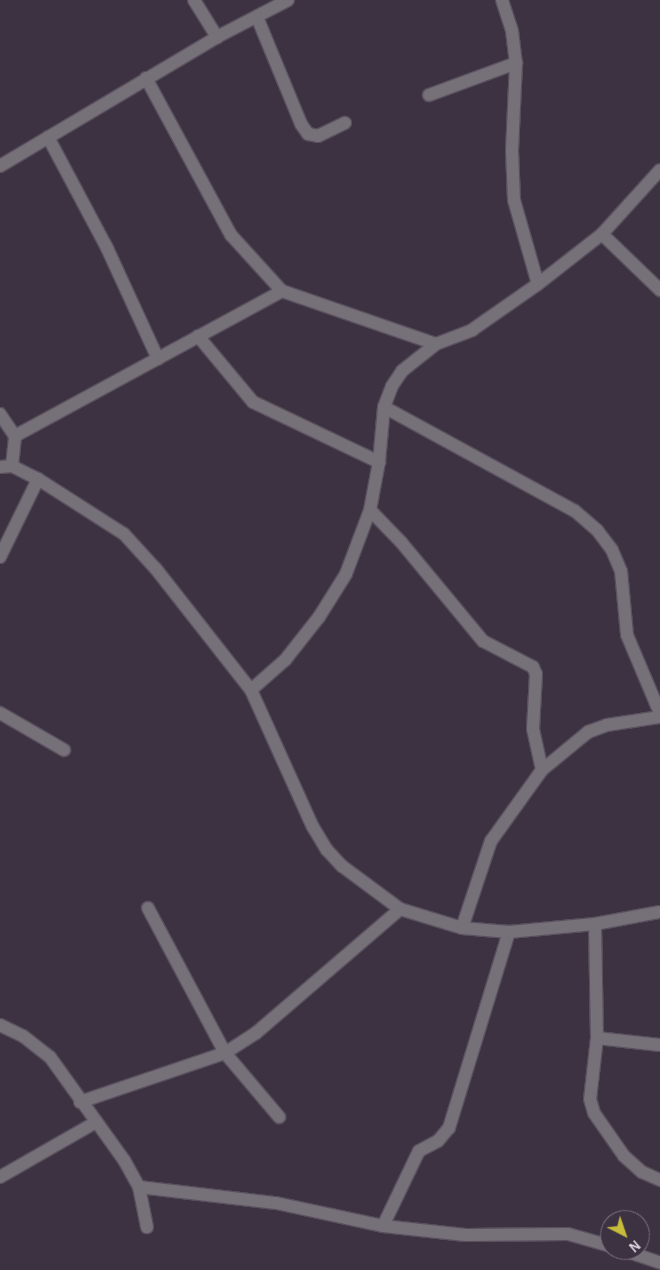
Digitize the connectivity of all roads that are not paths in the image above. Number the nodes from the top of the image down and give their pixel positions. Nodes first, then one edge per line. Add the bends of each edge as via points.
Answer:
1 (194, 0) edge
2 (288, 0) edge
3 (502, 0) edge
4 (257, 17) junction
5 (217, 37) junction
6 (516, 63) junction
7 (146, 78) junction
8 (429, 95) dead end
9 (345, 123) dead end
10 (48, 137) junction
11 (0, 166) edge
12 (660, 170) edge
13 (602, 234) junction
14 (538, 284) junction
15 (660, 290) edge
16 (282, 291) junction
17 (198, 336) junction
18 (436, 344) junction
19 (158, 358) junction
20 (384, 407) junction
21 (0, 414) edge
22 (15, 436) junction
23 (380, 462) junction
24 (6, 467) edge
25 (38, 479) junction
26 (370, 510) junction
27 (0, 558) edge
28 (251, 690) junction
29 (0, 713) edge
30 (660, 713) edge
31 (660, 717) edge
32 (64, 750) dead end
33 (542, 770) junction
34 (148, 908) dead end
35 (400, 909) junction
36 (660, 912) edge
37 (595, 924) junction
38 (462, 928) junction
39 (509, 932) junction
40 (0, 1025) edge
41 (597, 1038) junction
42 (660, 1045) edge
43 (226, 1053) junction
44 (80, 1102) junction
45 (279, 1117) dead end
46 (96, 1122) junction
47 (0, 1177) edge
48 (660, 1180) edge
49 (139, 1187) junction
50 (383, 1226) junction
51 (147, 1227) dead end
52 (600, 1243) edge

1 - 5 street
2 - 4 street
3 - 6 street via 512,31
4 - 5 street
4 - 9 street via 308,134 318,136
5 - 7 street
6 - 8 street
6 - 14 street via 512,150 514,200
7 - 10 street
7 - 16 street via 231,235
10 - 11 street
10 - 19 street via 107,248
12 - 13 street
13 - 14 street
13 - 15 street
14 - 18 street via 472,330
16 - 17 street
16 - 18 street
17 - 19 street
17 - 23 street via 253,402
18 - 20 street via 402,371
19 - 22 street
20 - 23 street
20 - 30 street via 575,511 597,530 612,550 620,571 627,635
21 - 22 street
22 - 24 street
23 - 26 street
24 - 25 street
25 - 27 street
25 - 28 street via 124,534 156,569
26 - 28 street via 346,574 319,617 285,660
26 - 33 street via 401,542 483,641 534,667 534,729
28 - 35 street via 313,828 327,850 342,866
29 - 32 street
31 - 33 street via 607,725 588,732
33 - 38 street via 492,841
34 - 43 street
35 - 38 street
35 - 43 street via 256,1033
36 - 37 street
37 - 39 street
37 - 41 street
38 - 39 street
39 - 50 street via 449,1128 438,1141 419,1151
40 - 44 street via 23,1036 50,1057
41 - 42 street
41 - 48 street via 590,1099 594,1113 624,1156 642,1172
43 - 44 street
43 - 45 street
44 - 46 street
46 - 47 street
46 - 49 street
49 - 50 street via 276,1203
49 - 51 street
50 - 52 street via 466,1235 568,1234

